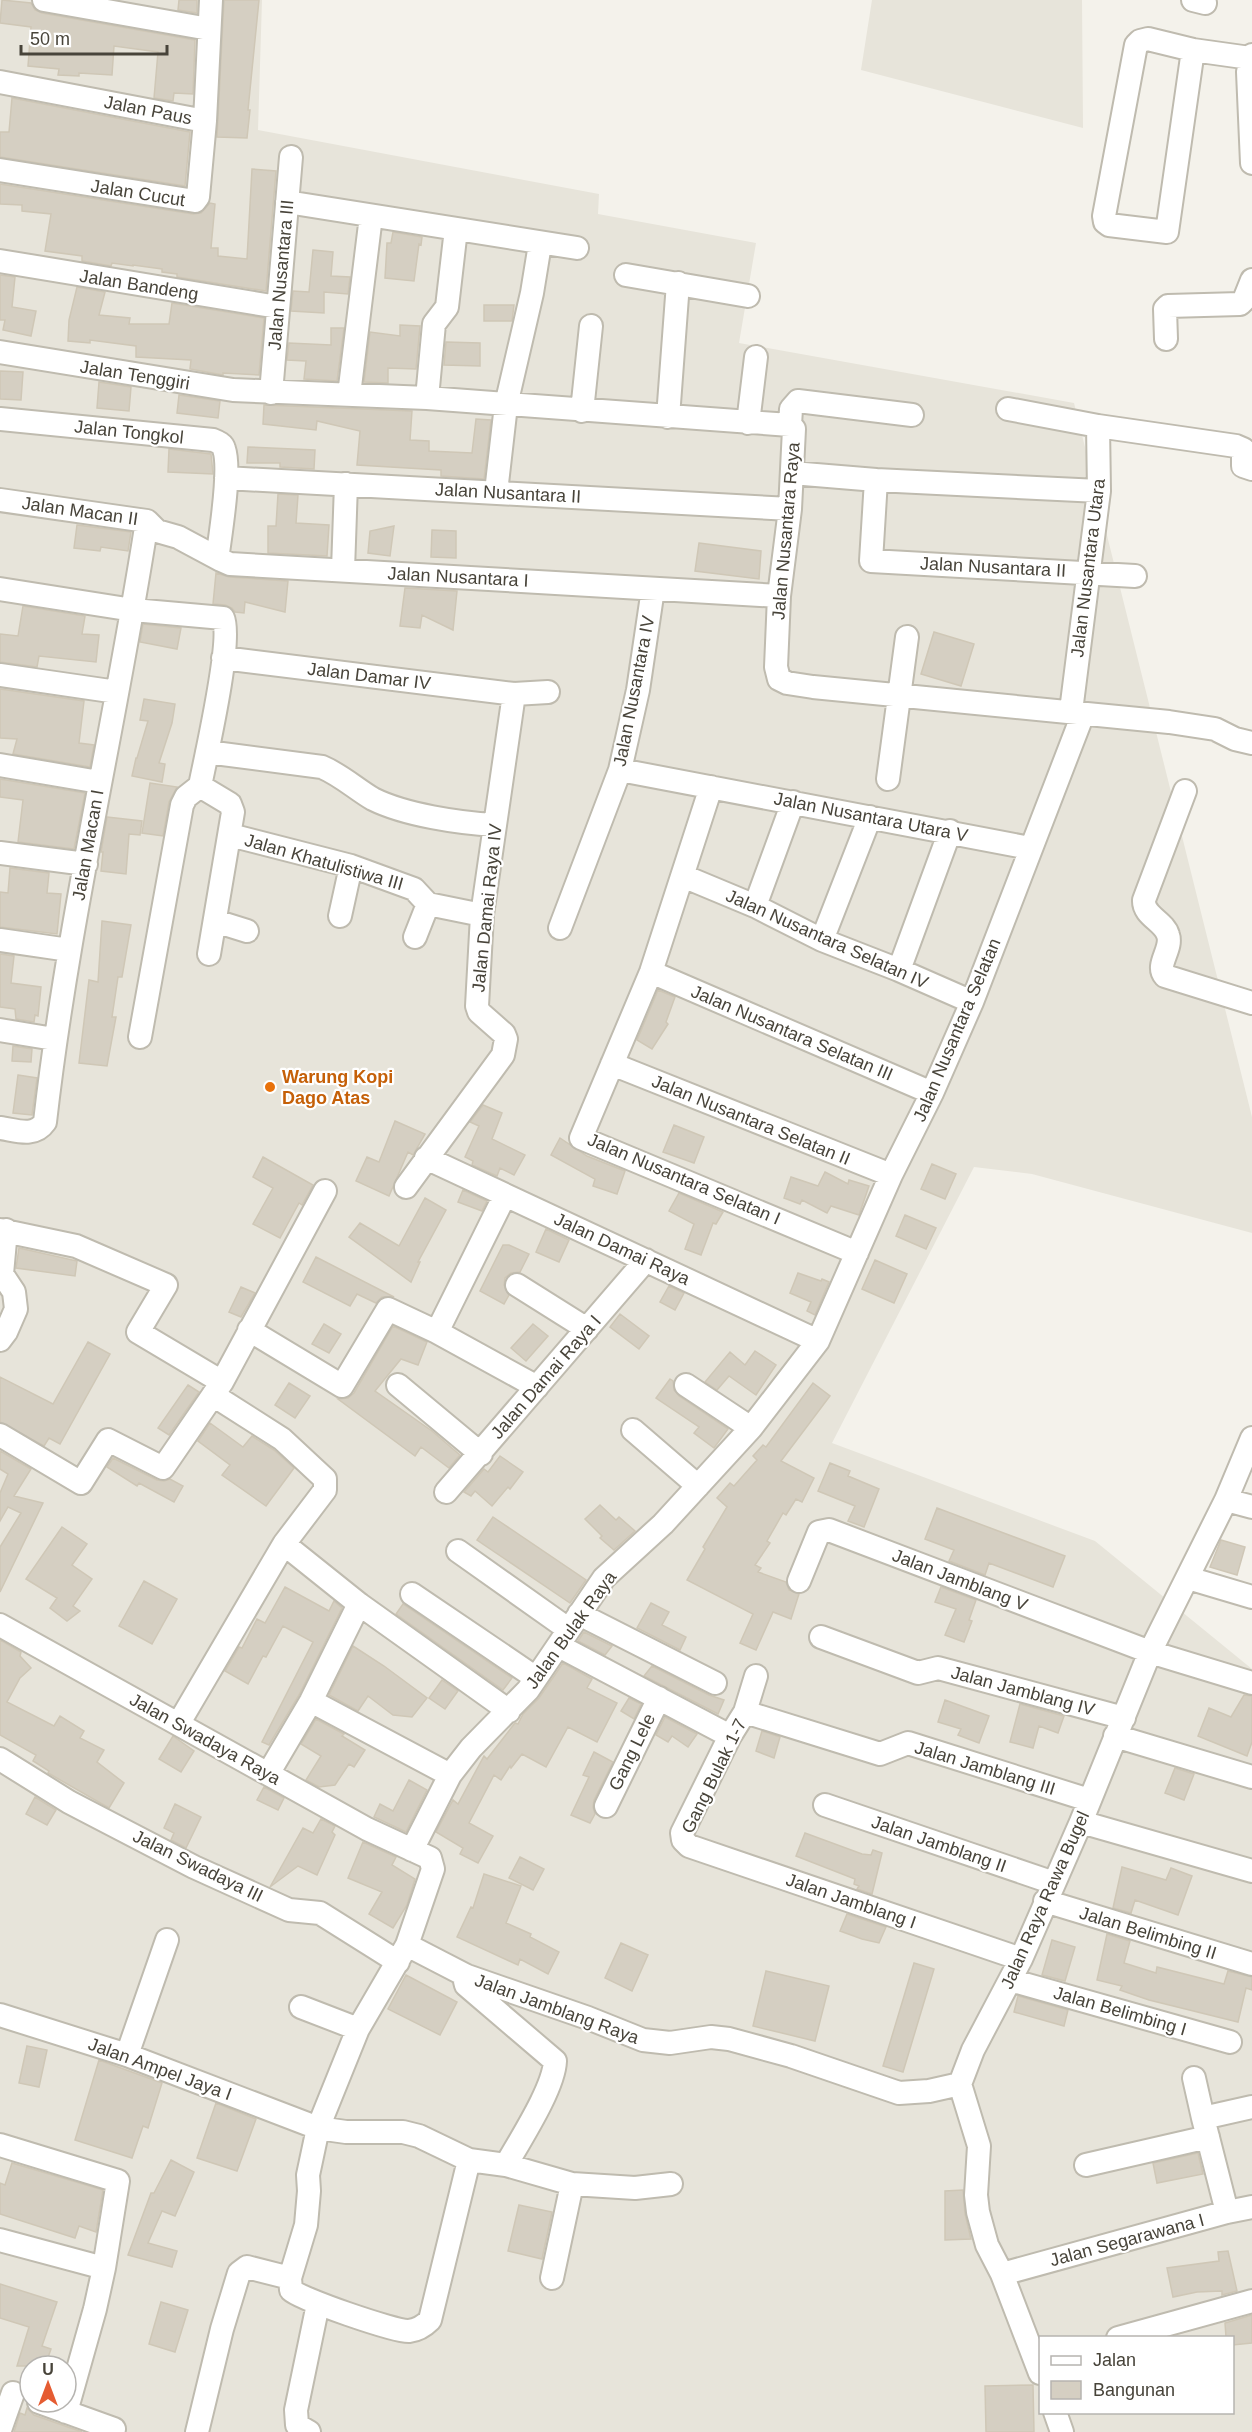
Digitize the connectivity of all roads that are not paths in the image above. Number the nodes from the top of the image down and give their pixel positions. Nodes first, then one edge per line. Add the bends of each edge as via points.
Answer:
1 (44, 0) edge
2 (211, 0) edge
3 (209, 29) junction
4 (1193, 50) junction
5 (1251, 57) edge
6 (0, 82) edge
7 (205, 121) junction
8 (291, 157) dead end
9 (1252, 163) edge
10 (0, 170) edge
11 (287, 202) junction
12 (371, 216) junction
13 (456, 229) junction
14 (540, 244) junction
15 (577, 248) dead end
16 (0, 261) edge
17 (1252, 271) edge
18 (626, 275) dead end
19 (1252, 280) edge
20 (678, 283) junction
21 (748, 296) dead end
22 (278, 307) junction
23 (591, 326) dead end
24 (1166, 339) dead end
25 (0, 352) edge
26 (756, 357) dead end
27 (271, 393) junction
28 (349, 395) junction
29 (427, 398) junction
30 (506, 405) junction
31 (1008, 409) dead end
32 (582, 411) junction
33 (912, 415) dead end
34 (668, 417) junction
35 (0, 419) edge
36 (748, 423) junction
37 (790, 425) junction
38 (1098, 426) junction
39 (1252, 469) edge
40 (792, 473) junction
41 (226, 478) junction
42 (876, 480) junction
43 (346, 484) junction
44 (1099, 491) junction
45 (496, 492) junction
46 (0, 500) edge
47 (790, 509) junction
48 (147, 521) junction
49 (221, 560) junction
50 (344, 570) junction
51 (1089, 572) junction
52 (1136, 576) dead end
53 (0, 589) edge
54 (653, 589) junction
55 (779, 596) junction
56 (133, 610) junction
57 (907, 637) dead end
58 (223, 658) junction
59 (0, 675) edge
60 (117, 692) junction
61 (548, 692) dead end
62 (514, 694) junction
63 (899, 694) junction
64 (1077, 712) junction
65 (1252, 743) edge
66 (207, 752) junction
67 (0, 765) edge
68 (620, 770) junction
69 (888, 779) dead end
70 (99, 782) junction
71 (200, 786) junction
72 (711, 787) junction
73 (1185, 791) dead end
74 (793, 802) junction
75 (870, 817) junction
76 (495, 825) junction
77 (950, 831) junction
78 (230, 835) junction
79 (1030, 848) junction
80 (0, 853) edge
81 (86, 864) junction
82 (351, 866) junction
83 (683, 876) junction
84 (428, 904) junction
85 (755, 906) junction
86 (482, 915) junction
87 (340, 916) dead end
88 (215, 921) junction
89 (560, 928) dead end
90 (247, 932) dead end
91 (415, 937) dead end
92 (0, 940) edge
93 (822, 940) junction
94 (69, 950) junction
95 (209, 954) dead end
96 (899, 970) junction
97 (651, 972) junction
98 (972, 1002) junction
99 (1252, 1003) edge
100 (0, 1030) edge
101 (140, 1037) dead end
102 (54, 1039) junction
103 (612, 1064) junction
104 (933, 1093) junction
105 (0, 1128) edge
106 (426, 1158) junction
107 (891, 1175) junction
108 (406, 1187) dead end
109 (325, 1191) dead end
110 (505, 1195) junction
111 (3, 1230) edge
112 (857, 1253) junction
113 (646, 1260) junction
114 (517, 1286) dead end
115 (586, 1329) junction
116 (249, 1330) junction
117 (437, 1332) junction
118 (0, 1340) edge
119 (818, 1341) junction
120 (398, 1385) dead end
121 (686, 1385) dead end
122 (537, 1387) junction
123 (218, 1388) junction
124 (751, 1428) junction
125 (633, 1430) dead end
126 (0, 1435) edge
127 (1252, 1438) edge
128 (481, 1454) junction
129 (698, 1486) junction
130 (446, 1492) dead end
131 (1226, 1500) junction
132 (1252, 1507) edge
133 (284, 1544) junction
134 (458, 1551) dead end
135 (1188, 1578) junction
136 (799, 1581) dead end
137 (412, 1594) dead end
138 (1252, 1597) edge
139 (358, 1604) junction
140 (0, 1625) edge
141 (568, 1630) junction
142 (821, 1637) dead end
143 (1150, 1652) junction
144 (756, 1676) dead end
145 (536, 1678) junction
146 (715, 1683) dead end
147 (1252, 1683) edge
148 (659, 1698) junction
149 (311, 1701) junction
150 (509, 1711) junction
151 (745, 1712) junction
152 (180, 1725) junction
153 (1120, 1727) junction
154 (730, 1736) junction
155 (0, 1760) edge
156 (268, 1774) junction
157 (450, 1775) junction
158 (1252, 1777) edge
159 (1089, 1800) junction
160 (825, 1805) dead end
161 (606, 1806) dead end
162 (1081, 1822) junction
163 (683, 1840) joint
164 (412, 1850) junction
165 (1252, 1871) edge
166 (1049, 1892) junction
167 (167, 1940) dead end
168 (403, 1954) junction
169 (1021, 1959) junction
170 (1252, 1964) edge
171 (467, 1976) junction
172 (1010, 1980) junction
173 (301, 2007) dead end
174 (0, 2015) edge
175 (358, 2029) junction
176 (1230, 2042) dead end
177 (127, 2055) junction
178 (1194, 2078) dead end
179 (960, 2084) junction
180 (1252, 2107) edge
181 (1206, 2127) junction
182 (318, 2128) junction
183 (0, 2145) edge
184 (469, 2160) junction
185 (506, 2165) junction
186 (1086, 2166) dead end
187 (572, 2184) junction
188 (671, 2184) dead end
189 (1252, 2207) edge
190 (1227, 2212) junction
191 (0, 2240) edge
192 (104, 2268) junction
193 (1002, 2274) junction
194 (290, 2278) junction
195 (552, 2278) dead end
196 (1252, 2301) edge
197 (318, 2304) junction
198 (1122, 2336) edge
199 (1039, 2364) edge
200 (78, 2369) edge
201 (14, 2393) edge
202 (71, 2414) edge
203 (1056, 2414) edge
204 (0, 2430) edge
205 (113, 2430) edge
206 (197, 2432) edge
207 (309, 2432) edge
208 (1062, 2432) edge

1 - 3 street
2 - 3 street, Jalan Paus
3 - 7 street, Jalan Paus
4 - 4 street via 1167,232 1109,225 1104,216 1136,45 1148,39
4 - 5 street
5 - 9 street
6 - 7 street, Jalan Paus
7 - 10 street, Jalan Cucut via 198,197 192,202
8 - 11 street, Jalan Nusantara III
11 - 12 street
11 - 22 street, Jalan Nusantara III
12 - 13 street
12 - 28 street
13 - 14 street
13 - 29 street via 447,307 434,324
14 - 15 street
14 - 30 street
16 - 22 street, Jalan Bandeng
17 - 19 street
18 - 20 street
19 - 24 street via 1240,304 1168,306
20 - 21 street
20 - 34 street
22 - 27 street, Jalan Nusantara III
23 - 32 street
25 - 27 street, Jalan Tenggiri via 145,377
26 - 36 street
27 - 28 street, Jalan Nusantara Raya
28 - 29 street, Jalan Nusantara Raya
29 - 30 street, Jalan Nusantara Raya
30 - 32 street, Jalan Nusantara Raya
30 - 45 street
31 - 38 street
32 - 34 street, Jalan Nusantara Raya
33 - 37 street via 798,401 791,409
34 - 36 street, Jalan Nusantara Raya
35 - 41 street, Jalan Tongkol via 213,440 224,448
36 - 37 street, Jalan Nusantara Raya
37 - 40 street, Jalan Nusantara Raya via 794,429
38 - 39 street via 1236,446 1243,449 1243,466
38 - 44 street, Jalan Nusantara Utara
40 - 42 street
40 - 47 street, Jalan Nusantara Raya
41 - 43 street, Jalan Nusantara II
41 - 49 street via 218,553
42 - 44 street
42 - 51 street, Jalan Nusantara II via 872,561
43 - 45 street, Jalan Nusantara II
43 - 50 street
44 - 51 street, Jalan Nusantara Utara
45 - 47 street, Jalan Nusantara II
46 - 48 street, Jalan Macan II
47 - 55 street, Jalan Nusantara Raya
48 - 49 street, Jalan Macan II via 157,531 178,537
48 - 56 street, Jalan Macan I
49 - 50 street, Jalan Nusantara I via 230,564
50 - 54 street, Jalan Nusantara I
51 - 52 street, Jalan Nusantara II
51 - 64 street, Jalan Nusantara Utara
53 - 56 street
54 - 55 street, Jalan Nusantara I
54 - 68 street, Jalan Nusantara IV via 638,690
55 - 63 street, Jalan Nusantara Raya via 779,679 813,687
56 - 58 street via 223,618
56 - 60 street, Jalan Macan I
57 - 63 street
58 - 62 street, Jalan Damar IV
58 - 66 street
59 - 60 street
60 - 70 street, Jalan Macan I
61 - 62 street, Jalan Damar IV
62 - 76 street, Jalan Damai Raya IV
63 - 64 street, Jalan Nusantara Raya
63 - 69 street
64 - 65 street, Jalan Nusantara Raya via 1215,729
64 - 79 street, Jalan Nusantara Selatan via 1058,784
66 - 71 street
66 - 76 street via 322,767 374,799 443,819
67 - 70 street
68 - 72 street, Jalan Nusantara Utara V
68 - 89 street, Jalan Nusantara IV
70 - 81 street, Jalan Macan I
71 - 78 street via 230,804
71 - 101 street via 182,805
72 - 74 street, Jalan Nusantara Utara V
72 - 83 street
73 - 99 street via 1144,900 1146,910 1169,937 1162,973
74 - 75 street, Jalan Nusantara Utara V
74 - 85 street
75 - 77 street, Jalan Nusantara Utara V
75 - 93 street
76 - 86 street, Jalan Damai Raya IV
77 - 79 street, Jalan Nusantara Utara V
77 - 96 street
78 - 82 street, Jalan Khatulistiwa III
78 - 88 street
79 - 98 street, Jalan Nusantara Selatan
80 - 81 street
81 - 94 street, Jalan Macan I
82 - 84 street, Jalan Khatulistiwa III via 414,889
82 - 87 street
83 - 85 street, Jalan Nusantara Selatan IV
83 - 97 street
84 - 86 street, Jalan Khatulistiwa III
84 - 91 street
85 - 93 street, Jalan Nusantara Selatan IV
86 - 106 street, Jalan Damai Raya IV via 477,1006 504,1034 506,1047 492,1073
88 - 90 street
88 - 95 street
92 - 94 street
93 - 96 street, Jalan Nusantara Selatan IV
94 - 102 street, Jalan Macan I
96 - 98 street, Jalan Nusantara Selatan IV
97 - 103 street
97 - 104 street, Jalan Nusantara Selatan III
98 - 104 street, Jalan Nusantara Selatan
100 - 102 street
102 - 105 street, Jalan Macan I via 45,1122 40,1130 31,1132
103 - 107 street, Jalan Nusantara Selatan II
103 - 112 street, Jalan Nusantara Selatan I via 581,1138
104 - 107 street, Jalan Nusantara Selatan
106 - 108 street, Jalan Damai Raya IV
106 - 110 street, Jalan Damai Raya
107 - 112 street, Jalan Nusantara Selatan
109 - 116 street
110 - 113 street, Jalan Damai Raya
110 - 117 street
111 - 118 street via 2,1274 14,1292 16,1309
111 - 123 street via 76,1246 166,1285 138,1332
112 - 119 street, Jalan Nusantara Selatan
113 - 115 street, Jalan Damai Raya I
113 - 119 street, Jalan Damai Raya
114 - 115 street
115 - 122 street, Jalan Damai Raya I
116 - 117 street via 342,1386 388,1309
116 - 123 street
117 - 122 street
119 - 124 street, Jalan Bulak Raya
120 - 128 street
121 - 124 street
122 - 128 street, Jalan Damai Raya I
123 - 126 street via 163,1468 108,1440 81,1483
123 - 133 street via 326,1479 325,1490
124 - 129 street, Jalan Bulak Raya
125 - 129 street
127 - 131 street, Jalan Raya Rawa Bugel
128 - 130 street, Jalan Damai Raya I
129 - 141 street, Jalan Bulak Raya via 604,1578
131 - 132 street
131 - 135 street, Jalan Raya Rawa Bugel
133 - 139 street
133 - 152 street
134 - 141 street
135 - 138 street
135 - 143 street, Jalan Raya Rawa Bugel
136 - 143 street, Jalan Jamblang V via 819,1532 829,1530
137 - 145 street
139 - 149 street
139 - 150 street
140 - 152 street, Jalan Swadaya Raya
141 - 145 street, Jalan Bulak Raya
141 - 146 street
141 - 148 street
142 - 153 street, Jalan Jamblang IV via 918,1673 938,1668
143 - 147 street
143 - 153 street, Jalan Raya Rawa Bugel
144 - 151 street, Gang Bulak 1-7
145 - 150 street, Jalan Bulak Raya
148 - 154 street
148 - 161 street, Gang Lele
149 - 156 street
149 - 157 street
150 - 157 street, Jalan Bulak Raya
151 - 154 street, Gang Bulak 1-7
151 - 159 street, Jalan Jamblang III via 880,1754 908,1743
152 - 156 street, Jalan Swadaya Raya
153 - 158 street, Jalan Jamblang IV
153 - 159 street, Jalan Raya Rawa Bugel
154 - 163 street, Gang Bulak 1-7 via 682,1833
155 - 168 street, Jalan Swadaya III via 69,1802 194,1867 289,1910 320,1913
156 - 164 street, Jalan Swadaya Raya
157 - 164 street, Jalan Bulak Raya
159 - 162 street, Jalan Raya Rawa Bugel
160 - 166 street, Jalan Jamblang II
162 - 165 street
162 - 166 street, Jalan Raya Rawa Bugel
163 - 169 street, Jalan Jamblang I via 689,1846
164 - 168 street via 429,1858 433,1869
166 - 169 street, Jalan Raya Rawa Bugel
166 - 170 street, Jalan Belimbing II
167 - 177 street
168 - 171 street, Jalan Jamblang Raya
168 - 175 street
169 - 172 street, Jalan Raya Rawa Bugel
171 - 179 street, Jalan Jamblang Raya via 643,2040 670,2043 711,2037 729,2039 899,2093
171 - 185 street via 466,1985 555,2061 539,2104
172 - 176 street, Jalan Belimbing I
172 - 179 street, Jalan Raya Rawa Bugel via 973,2050
173 - 175 street
174 - 177 street, Jalan Ampel Jaya I
175 - 182 street
177 - 182 street, Jalan Ampel Jaya I
178 - 181 street
179 - 193 street via 979,2146 978,2212 987,2245
180 - 181 street
181 - 186 street
181 - 190 street
182 - 184 street, Jalan Ampel Jaya I via 403,2132
182 - 194 street via 308,2175 306,2225
183 - 192 street via 118,2181
184 - 185 street, Jalan Ampel Jaya I
184 - 197 street via 429,2320 423,2327 406,2331
185 - 187 street, Jalan Ampel Jaya I
187 - 188 street, Jalan Ampel Jaya I via 635,2188
187 - 195 street
189 - 190 street, Jalan Segarawana I
190 - 193 street, Jalan Segarawana I
191 - 192 street
192 - 200 street
193 - 199 street
194 - 197 street via 291,2290 296,2295
194 - 206 street via 247,2266 239,2273
196 - 198 street
197 - 207 street via 296,2410 297,2425
201 - 204 street
202 - 205 street
203 - 208 street

